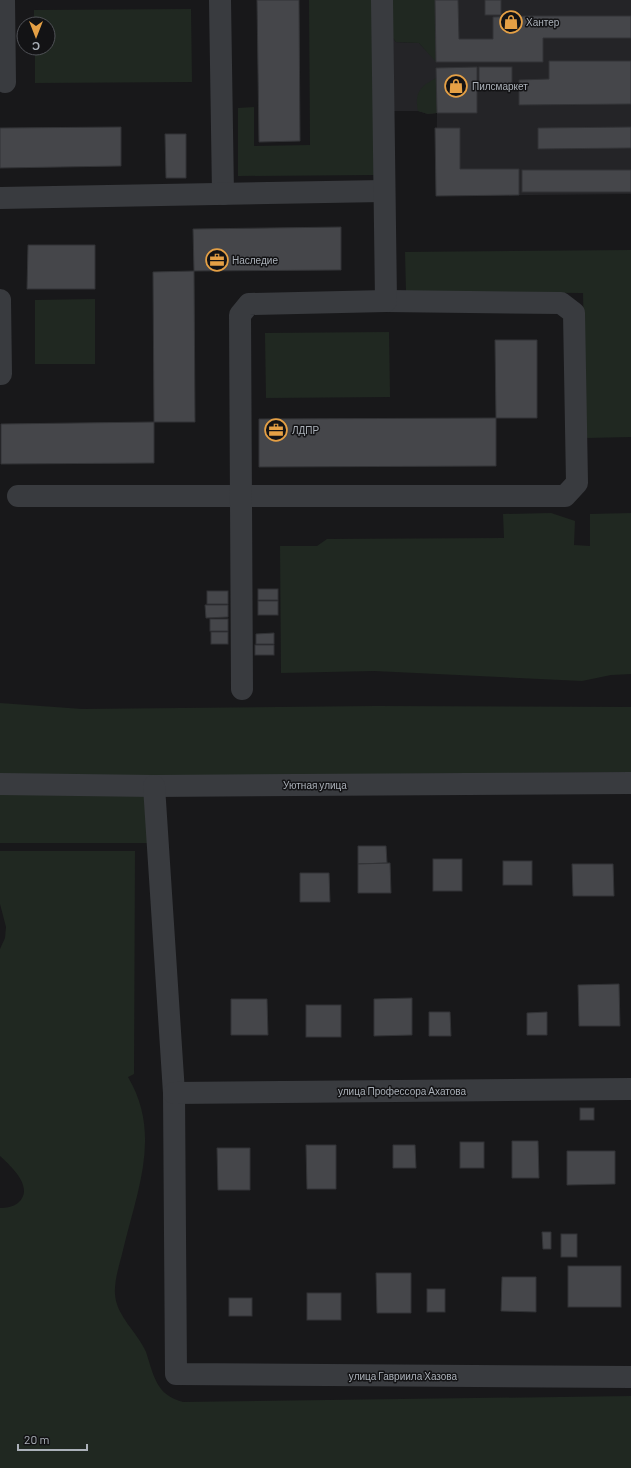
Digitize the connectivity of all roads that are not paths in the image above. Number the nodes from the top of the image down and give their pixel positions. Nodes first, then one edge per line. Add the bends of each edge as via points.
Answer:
1 (4, 0) edge
2 (220, 0) edge
3 (382, 0) edge
4 (5, 82) dead end
5 (384, 191) junction
6 (223, 194) junction
7 (0, 198) edge
8 (0, 300) edge
9 (386, 301) junction
10 (1, 374) dead end
11 (18, 496) dead end
12 (241, 496) junction
13 (242, 689) dead end
14 (631, 783) edge
15 (0, 784) edge
16 (154, 786) junction
17 (631, 1089) edge
18 (174, 1093) junction
19 (631, 1377) edge

1 - 4 street
2 - 6 street
3 - 5 street
5 - 6 street
5 - 9 street
6 - 7 street
8 - 10 street
9 - 12 street via 249,304 240,316
9 - 12 street via 561,303 574,313 577,483 565,496
11 - 12 street
12 - 13 street
14 - 16 street, Уютная улица
15 - 16 street, Уютная улица
16 - 18 street
17 - 18 street, улица Профессора Ахатова
18 - 19 street, улица Гавриила Хазова via 176,1374

